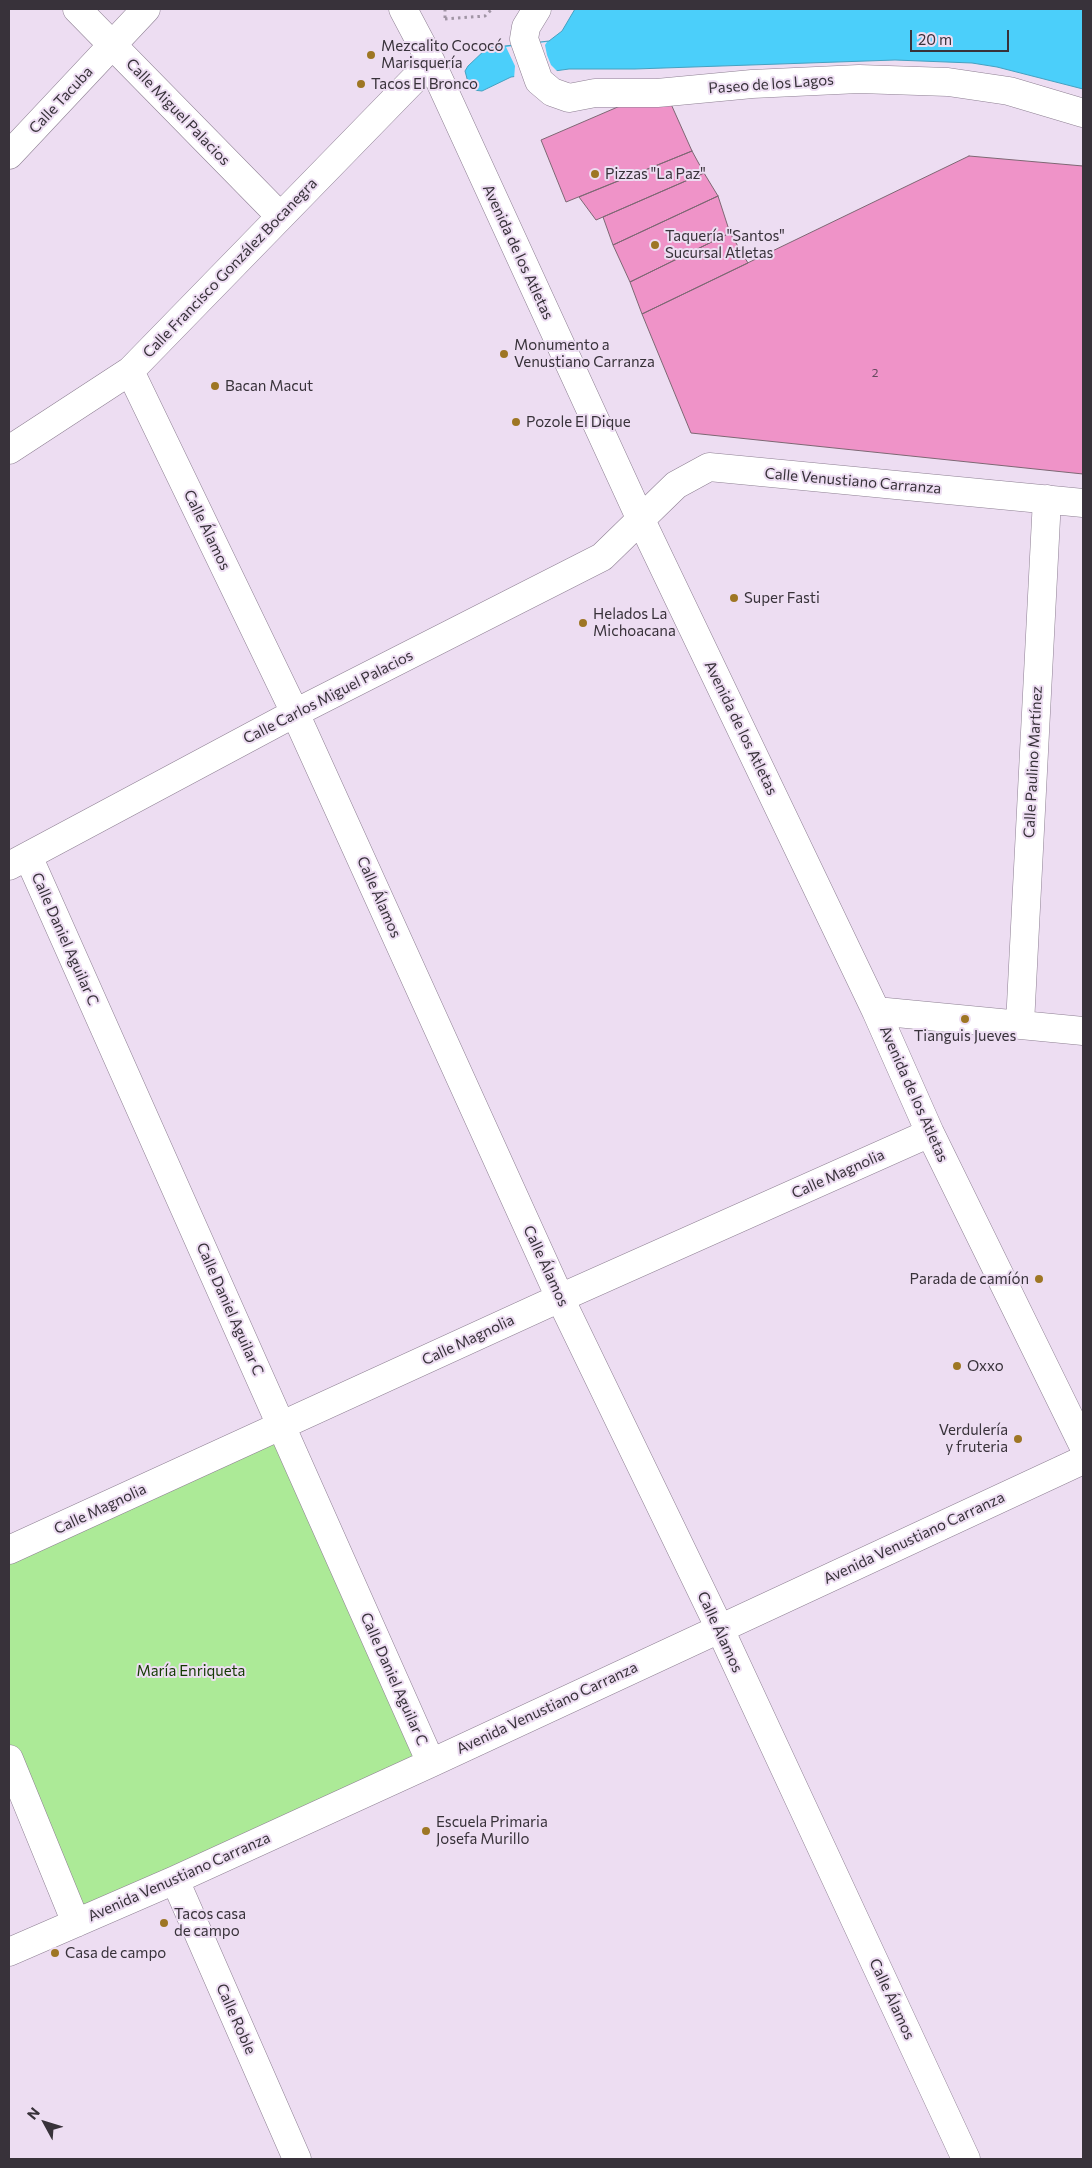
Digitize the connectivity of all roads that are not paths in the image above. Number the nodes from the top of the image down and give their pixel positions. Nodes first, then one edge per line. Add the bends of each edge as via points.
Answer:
1 (77, 9) edge
2 (146, 9) edge
3 (403, 9) edge
4 (537, 9) edge
5 (113, 46) junction
6 (431, 62) junction
7 (1083, 113) edge
8 (9, 155) edge
9 (280, 216) junction
10 (130, 371) junction
11 (9, 450) edge
12 (1047, 499) junction
13 (1083, 503) edge
14 (641, 520) junction
15 (295, 713) junction
16 (18, 861) edge
17 (876, 1011) junction
18 (1020, 1024) junction
19 (1083, 1031) edge
20 (930, 1133) junction
21 (560, 1298) junction
22 (282, 1425) junction
23 (1083, 1445) edge
24 (1083, 1460) edge
25 (9, 1550) edge
26 (719, 1628) junction
27 (9, 1760) edge
28 (432, 1763) junction
29 (175, 1880) junction
30 (76, 1923) junction
31 (9, 1952) edge
32 (297, 2159) edge
33 (966, 2159) edge

1 - 5 street, Calle Miguel Palacios
2 - 5 street, Calle Tacuba
3 - 6 street, Avenida de los Atletas
4 - 7 street, Paseo de los Lagos via 526,26 524,39 538,81 552,92 569,98 594,93 657,93 850,79 948,82 1009,91
5 - 8 street, Calle Tacuba
5 - 9 street, Calle Miguel Palacios
6 - 9 street, Calle Francisco González Bocanegra
6 - 14 street, Avenida de los Atletas
9 - 10 street, Calle Francisco González Bocanegra
10 - 11 street, Calle Francisco González Bocanegra
10 - 15 street, Calle Álamos
12 - 13 street, Calle Venustiano Carranza
12 - 14 street, Calle Venustiano Carranza via 709,468 676,485
12 - 18 street, Calle Paulino Martínez
14 - 15 street, Calle Carlos Miguel Palacios via 602,557
14 - 17 street, Avenida de los Atletas
15 - 16 street, Calle Carlos Miguel Palacios
15 - 21 street, Calle Álamos
16 - 22 street, Calle Daniel Aguilar C
17 - 18 street
17 - 20 street, Avenida de los Atletas
18 - 19 street
20 - 21 street, Calle Magnolia
20 - 23 street, Avenida de los Atletas
21 - 22 street, Calle Magnolia
21 - 26 street, Calle Álamos
22 - 25 street, Calle Magnolia
22 - 28 street, Calle Daniel Aguilar C
24 - 26 street, Avenida Venustiano Carranza
26 - 28 street, Avenida Venustiano Carranza
26 - 33 street, Calle Álamos
27 - 30 street
28 - 29 street, Avenida Venustiano Carranza
29 - 30 street, Avenida Venustiano Carranza
29 - 32 street, Calle Roble
30 - 31 street, Avenida Venustiano Carranza

